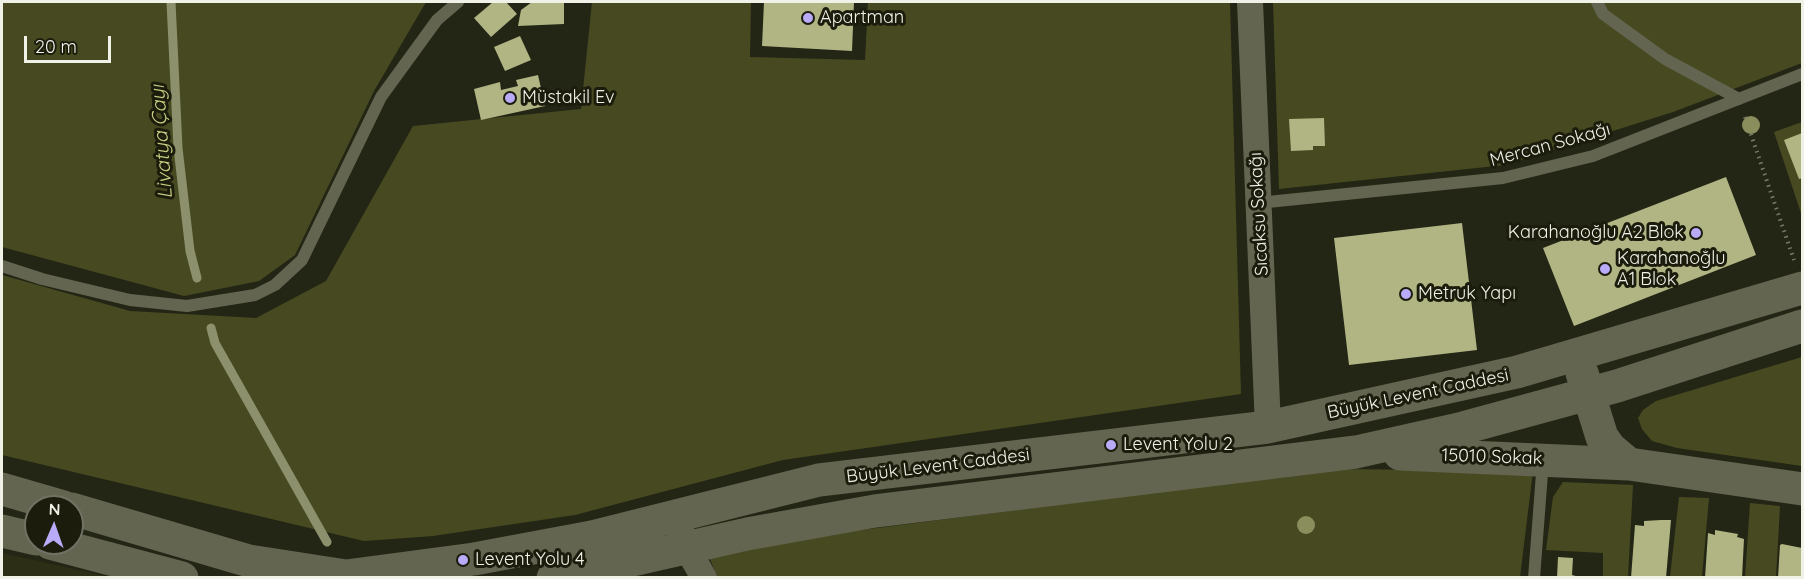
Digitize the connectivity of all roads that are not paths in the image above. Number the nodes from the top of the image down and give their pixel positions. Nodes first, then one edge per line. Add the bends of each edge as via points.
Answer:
1 (458, 2) edge
2 (1250, 2) edge
3 (1597, 2) edge
4 (1803, 74) edge
5 (1739, 99) junction
6 (1258, 203) junction
7 (2, 266) edge
8 (1799, 276) edge
9 (1803, 326) edge
10 (1577, 355) junction
11 (1587, 394) junction
12 (1268, 427) junction
13 (1356, 452) junction
14 (1544, 459) junction
15 (1629, 464) junction
16 (2, 489) edge
17 (1803, 489) edge
18 (24, 495) edge
19 (84, 513) edge
20 (677, 517) junction
21 (2, 531) edge
22 (24, 536) edge
23 (553, 544) junction
24 (687, 548) junction
25 (84, 552) edge
26 (608, 571) edge
27 (346, 577) edge
28 (183, 578) edge
29 (553, 578) edge
30 (704, 578) edge
31 (1534, 578) edge

1 - 7 lane via 437,20 381,98 302,260 275,285 255,295 187,306 130,300
2 - 6 street, Sıcaksu Sokağı
3 - 5 lane via 1603,14 1665,59
4 - 5 lane, Mercan Sokağı
5 - 6 lane, Mercan Sokağı via 1593,156 1503,178
6 - 12 street, Sıcaksu Sokağı
8 - 10 street, Büyük Levent Caddesi
9 - 11 street, Büyük Levent Caddesi
10 - 11 street
10 - 12 street, Büyük Levent Caddesi
11 - 13 street, Büyük Levent Caddesi
11 - 15 street via 1602,437
12 - 20 street, Büyük Levent Caddesi via 819,480
13 - 14 street, 15010 Sokak
13 - 24 street, Büyük Levent Caddesi via 875,512
14 - 15 street, 15010 Sokak
14 - 31 lane
15 - 17 street, 15010 Sokak
16 - 18 street
19 - 27 street, Büyük Levent Caddesi via 249,561
20 - 23 street, Büyük Levent Caddesi
20 - 24 street
21 - 22 street
23 - 27 street, Büyük Levent Caddesi
23 - 29 street via 557,557
24 - 26 street, Büyük Levent Caddesi
24 - 30 street
25 - 28 street
26 - 29 street, Büyük Levent Caddesi

